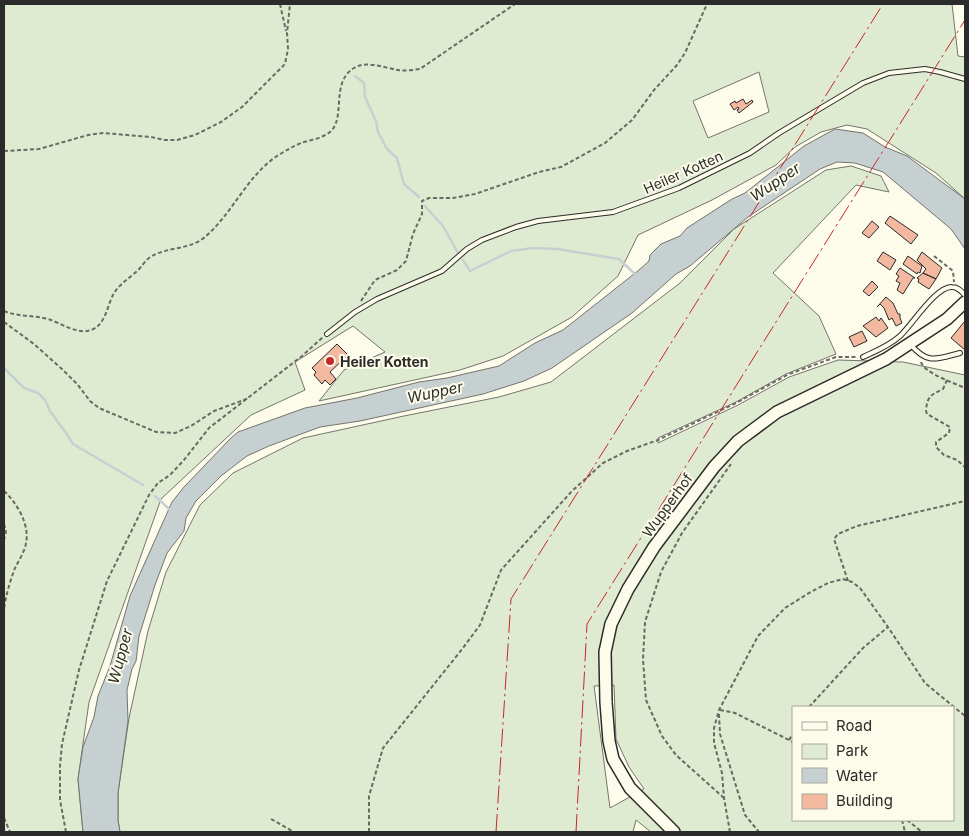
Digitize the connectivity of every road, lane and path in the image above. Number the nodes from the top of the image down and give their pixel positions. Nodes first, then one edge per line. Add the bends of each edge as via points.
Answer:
1 (280, 4) edge
2 (290, 4) edge
3 (515, 4) edge
4 (707, 4) edge
5 (286, 33) junction
6 (965, 79) edge
7 (4, 151) edge
8 (934, 256) dead end
9 (954, 287) junction
10 (965, 295) edge
11 (965, 302) edge
12 (4, 311) edge
13 (355, 312) junction
14 (4, 322) edge
15 (326, 334) joint
16 (910, 344) junction
17 (960, 353) dead end
18 (920, 355) junction
19 (863, 357) joint
20 (947, 380) junction
21 (965, 388) edge
22 (250, 398) junction
23 (732, 463) dead end
24 (965, 467) edge
25 (4, 491) edge
26 (965, 501) edge
27 (4, 524) edge
28 (4, 540) edge
29 (848, 581) junction
30 (4, 608) edge
31 (888, 627) junction
32 (810, 706) edge
33 (953, 706) edge
34 (954, 707) edge
35 (718, 710) junction
36 (965, 716) edge
37 (792, 736) edge
38 (789, 740) junction
39 (792, 742) edge
40 (724, 798) junction
41 (4, 818) edge
42 (271, 819) dead end
43 (908, 821) edge
44 (10, 832) edge
45 (66, 832) edge
46 (294, 832) edge
47 (370, 832) edge
48 (674, 832) edge
49 (730, 832) edge
50 (759, 832) edge
51 (922, 832) edge

1 - 5 path
2 - 5 path
3 - 12 path via 420,69 403,71 365,65 346,74 332,130 271,160 203,239 147,260 121,284 101,323 93,330 82,331 48,319 17,316
4 - 13 path via 677,65 632,120 605,143 561,167 475,194 422,201 422,214 406,261 397,270 375,280
5 - 7 path via 288,49 282,68 242,107 195,135 164,140 96,134 39,149
6 - 13 lane, Heiler Kotten via 925,69 888,73 863,83 750,153 679,188 613,212 538,221 516,227 474,244 442,271
8 - 9 path via 953,271
9 - 10 lane
9 - 19 lane via 941,290 890,344
11 - 16 main road, Wupperhof via 947,319
13 - 15 lane, Heiler Kotten
14 - 22 path via 63,370 98,408 156,432 175,433 235,401
15 - 22 path
16 - 18 lane
16 - 48 main road, Wupperhof via 777,412 738,441 714,467 654,547 611,624 605,652 606,702 613,759 630,788
17 - 18 lane via 932,360
18 - 20 path via 921,365
19 - 47 path via 836,357 789,374 736,403 603,463 572,491 502,570 480,625 383,748 369,796
20 - 21 path
20 - 24 path via 943,389 929,396 926,411 950,427 949,433 936,442 936,447
22 - 45 path via 209,428 184,460 149,494 107,581 79,670 62,744 59,787
23 - 40 path via 682,533 661,572 645,622 643,659 646,700 662,736 676,755
25 - 30 path via 20,512 27,533
26 - 29 path via 857,526 838,534 834,539
27 - 28 path
29 - 31 path via 860,588
29 - 35 path via 828,583 809,593 769,623 758,636
31 - 32 path via 863,648
31 - 33 path via 924,683
34 - 36 path
35 - 38 path via 735,714
35 - 40 path via 714,742
35 - 50 path via 720,734 745,815
37 - 38 path
38 - 39 path
40 - 49 path
41 - 44 path
42 - 46 path
43 - 51 path

